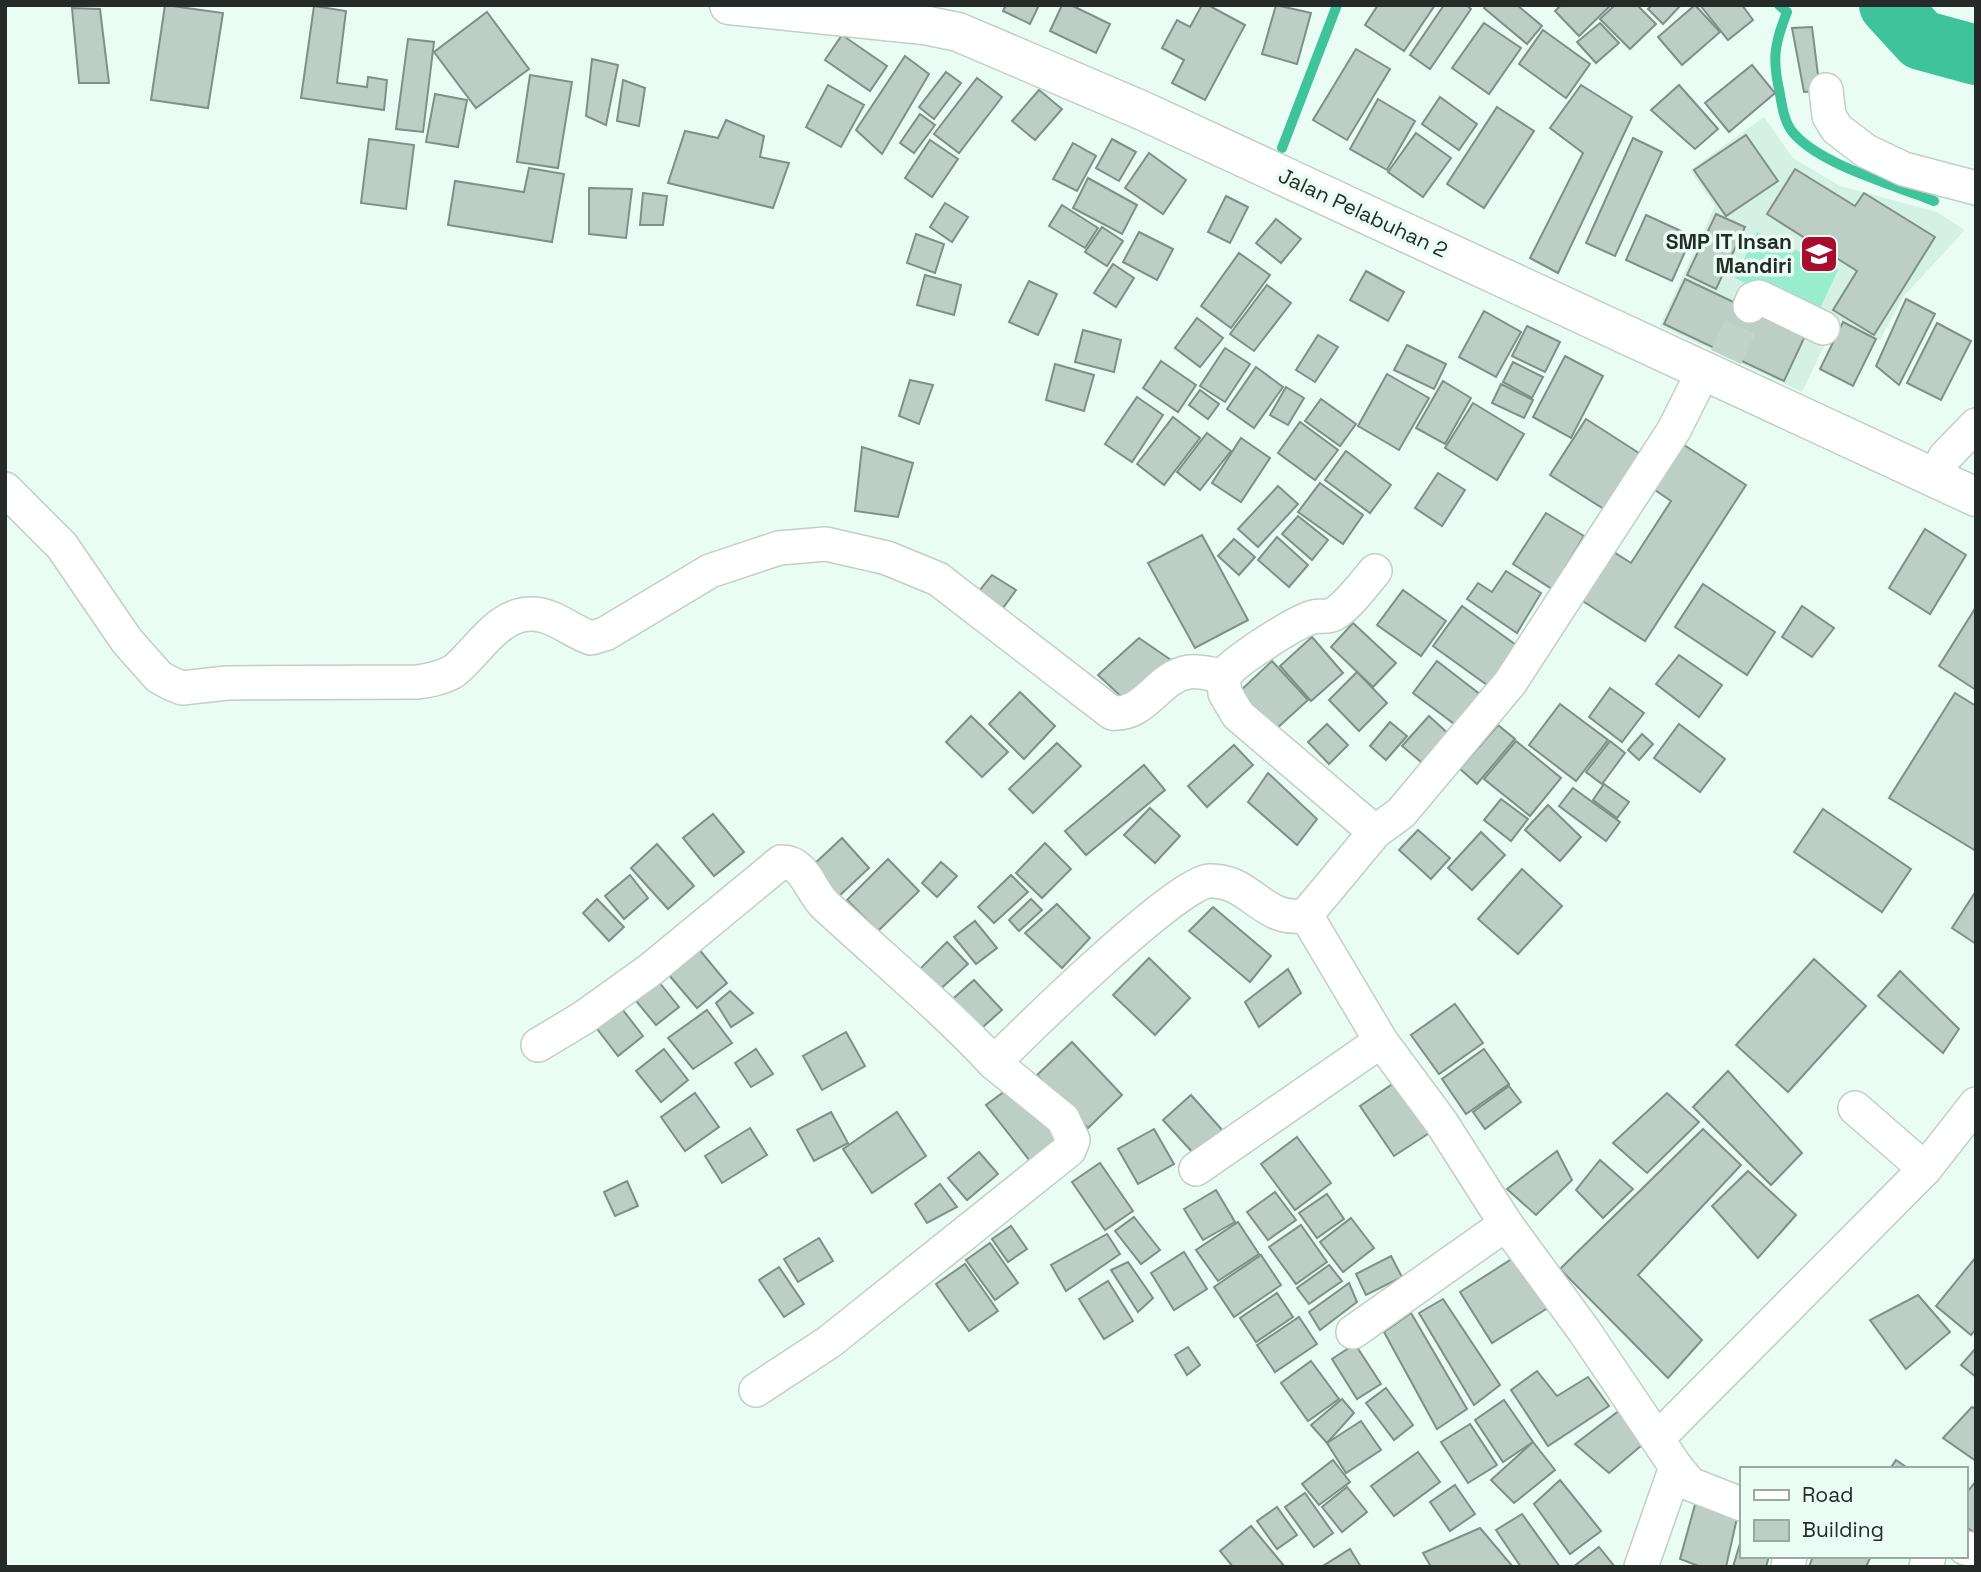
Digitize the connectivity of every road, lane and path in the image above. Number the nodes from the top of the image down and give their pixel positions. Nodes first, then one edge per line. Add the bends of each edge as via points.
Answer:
1 (729, 5) edge
2 (1826, 90) dead end
3 (1976, 188) edge
4 (1750, 306) dead end
5 (1823, 328) dead end
6 (1715, 368) junction
7 (1976, 425) edge
8 (1936, 478) junction
9 (5, 489) edge
10 (1976, 497) edge
11 (1375, 572) dead end
12 (1223, 676) junction
13 (1376, 832) junction
14 (1306, 915) junction
15 (1381, 1041) junction
16 (538, 1045) dead end
17 (994, 1063) junction
18 (1976, 1104) edge
19 (1855, 1108) dead end
20 (1196, 1169) dead end
21 (1925, 1169) junction
22 (1506, 1224) junction
23 (1353, 1332) dead end
24 (756, 1390) dead end
25 (1658, 1438) junction
26 (1676, 1466) junction
27 (1740, 1504) edge
28 (1641, 1567) edge

1 - 6 main road, Jalan Pelabuhan 2 via 958,32
2 - 3 street via 1829,116 1837,129 1866,151 1904,169
4 - 5 street via 1759,297
6 - 8 main road, Jalan Pelabuhan 2
6 - 13 street via 1510,682 1401,813
7 - 8 street via 1945,457
8 - 10 main road, Jalan Pelabuhan 2
9 - 12 street via 62,546 142,659 159,677 182,688 240,682 418,682 441,677 452,672 499,625 517,617 541,615 591,638 710,571 779,548 826,544 887,558 938,579 1112,713 1132,711 1190,671
11 - 12 street via 1336,612 1314,616 1232,664
12 - 13 street via 1225,693 1238,715
13 - 14 street
14 - 15 street
14 - 17 street via 1290,918 1269,911 1232,884 1205,881 1177,898 1065,993
15 - 20 street
15 - 22 street via 1441,1122
16 - 17 street via 650,970 773,868 788,862 800,868 820,900
17 - 24 street via 1063,1119 1073,1140 1069,1150 829,1342
18 - 21 street
19 - 21 street
21 - 25 street
22 - 23 street
22 - 25 street
25 - 26 street
26 - 27 street via 1690,1484
26 - 28 street

